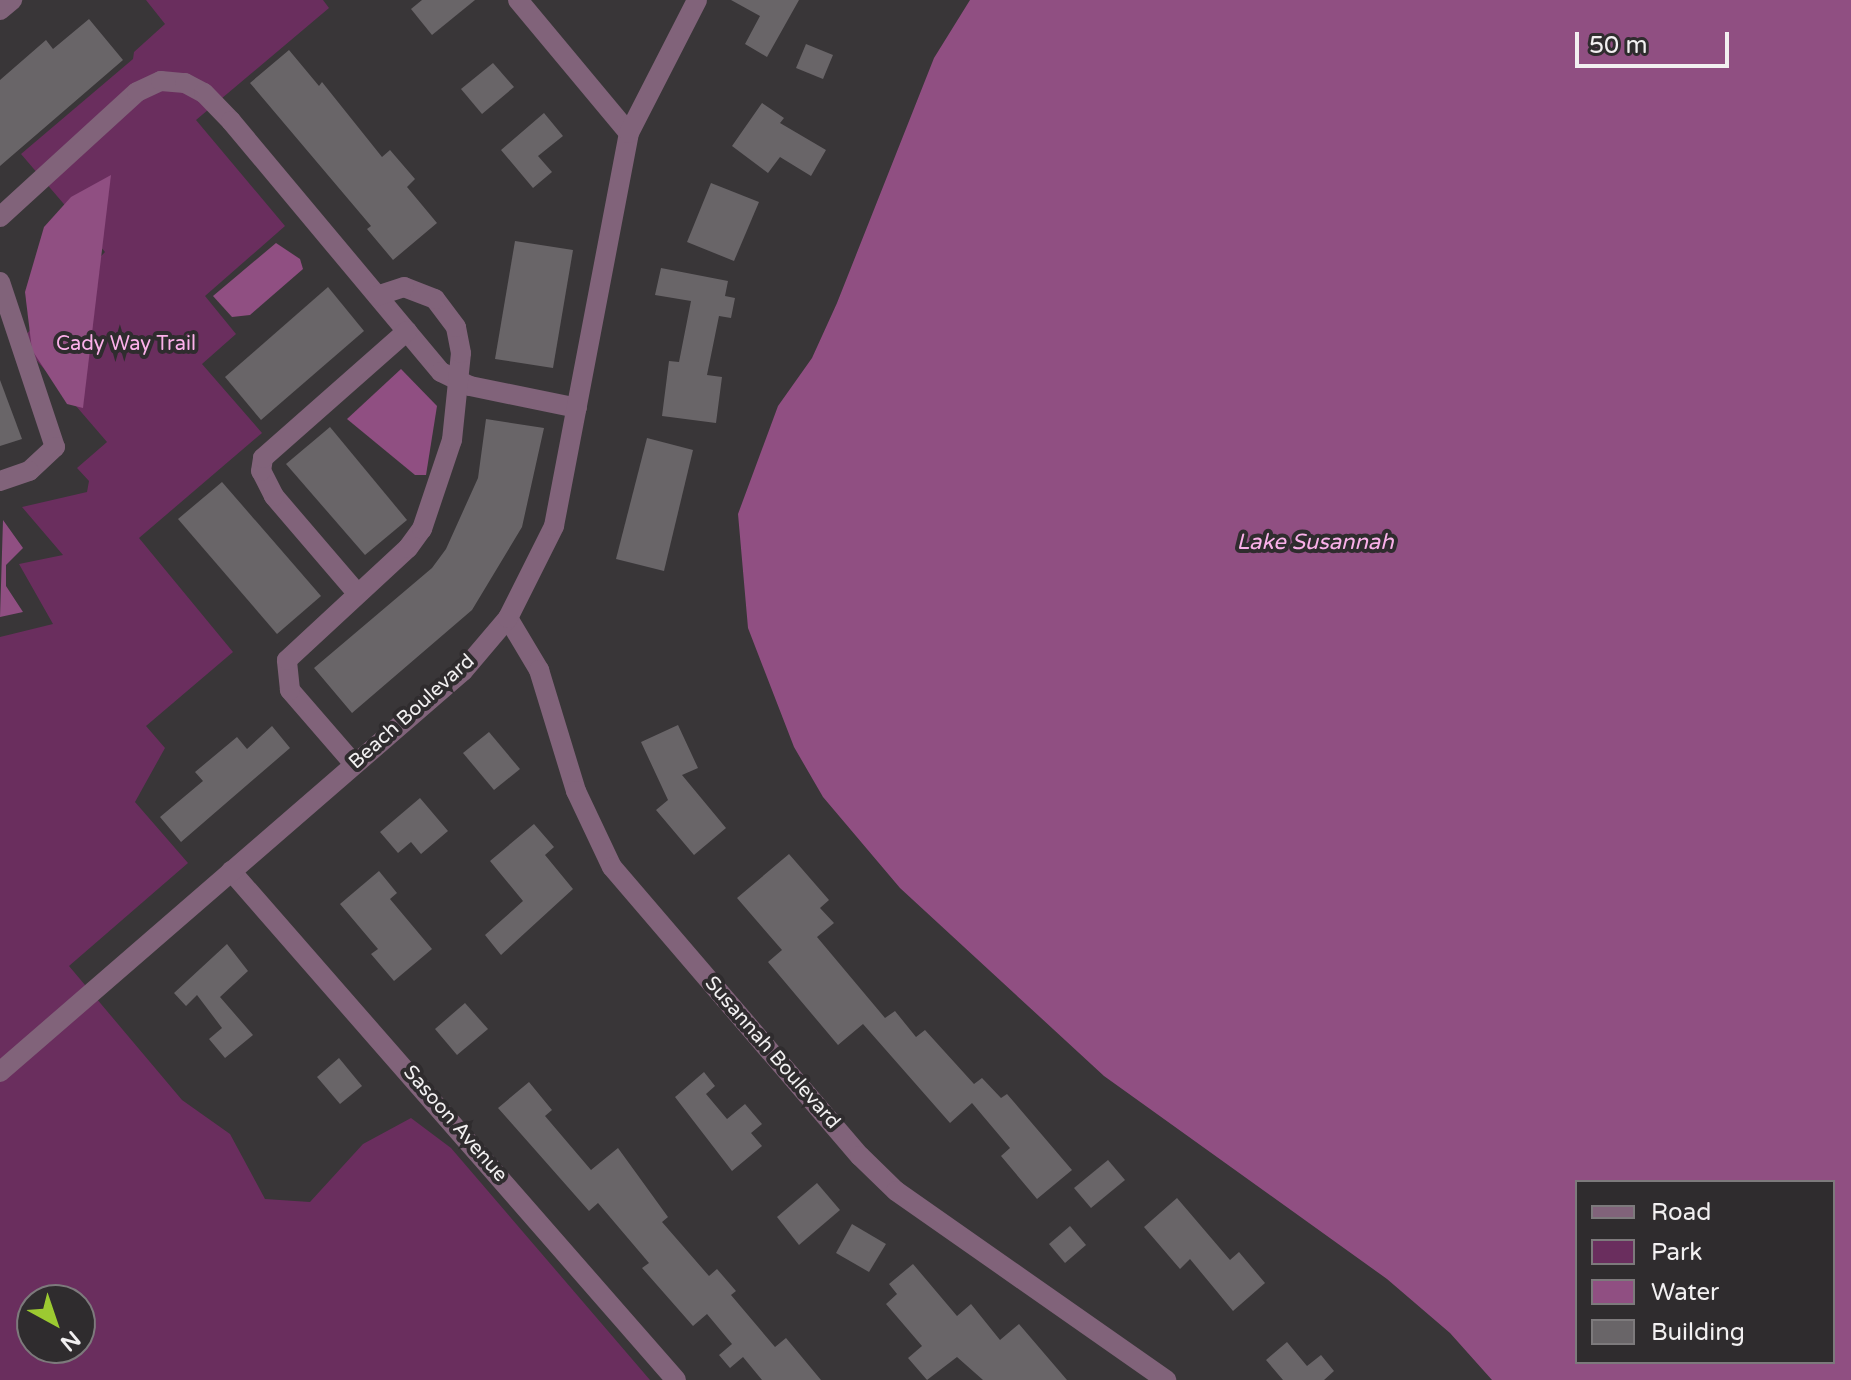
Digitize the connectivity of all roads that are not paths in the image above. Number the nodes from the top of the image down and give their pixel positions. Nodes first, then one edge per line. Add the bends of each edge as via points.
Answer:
1 (12, 0) edge
2 (518, 0) edge
3 (697, 0) edge
4 (0, 10) edge
5 (629, 133) junction
6 (0, 217) edge
7 (0, 282) edge
8 (377, 296) junction
9 (407, 331) junction
10 (458, 381) junction
11 (577, 408) junction
12 (0, 481) edge
13 (357, 593) junction
14 (508, 618) junction
15 (354, 764) junction
16 (231, 871) junction
17 (0, 1072) edge
18 (676, 1380) edge
19 (1166, 1380) edge

1 - 4 street
2 - 5 street
3 - 5 street, Beach Boulevard
5 - 11 street, Beach Boulevard
6 - 8 street via 137,92 161,81 185,83 204,93 231,121
7 - 12 street via 55,447 29,471
8 - 9 street
8 - 10 street via 404,287 435,299 461,340
9 - 10 street via 441,372
9 - 13 street via 263,458 261,471 269,489
10 - 11 street
10 - 13 street via 452,440 422,529
11 - 14 street, Beach Boulevard via 554,526
13 - 15 street via 302,640 287,660 285,673 290,690
14 - 15 street, Beach Boulevard via 463,671
14 - 19 street, Susannah Boulevard via 539,670 576,791 612,867 840,1133 896,1191
15 - 16 street, Beach Boulevard
16 - 17 street, Beach Boulevard
16 - 18 street, Sasoon Avenue

